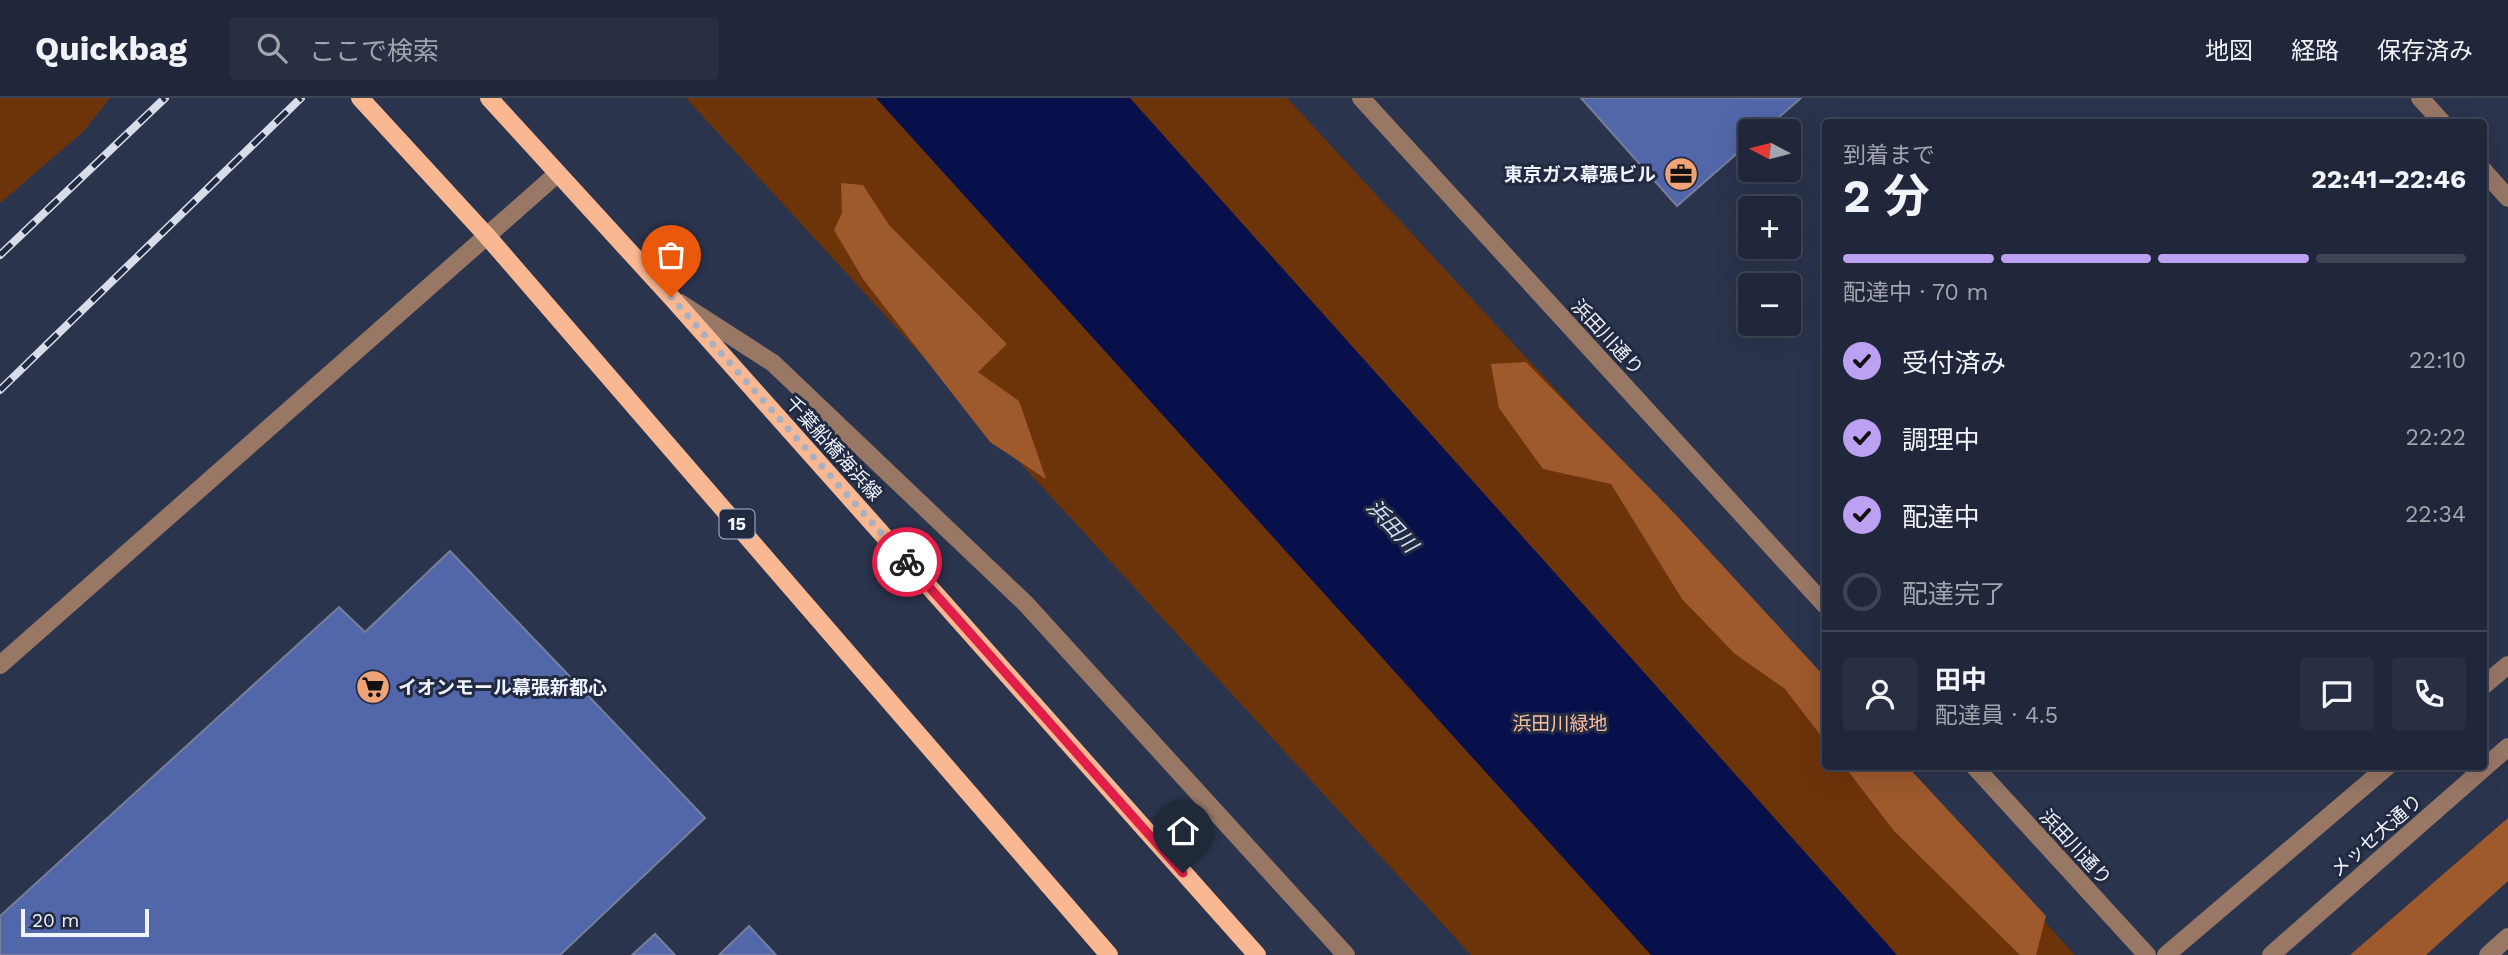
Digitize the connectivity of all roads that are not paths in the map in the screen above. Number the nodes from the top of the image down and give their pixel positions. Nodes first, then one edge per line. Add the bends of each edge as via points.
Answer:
1 (360, 98) edge
2 (489, 98) edge
3 (1361, 98) edge
4 (2420, 98) edge
5 (2439, 119) edge
6 (557, 174) junction
7 (2487, 174) edge
8 (2508, 198) edge
9 (488, 236) junction
10 (671, 297) junction
11 (1822, 602) edge
12 (0, 665) edge
13 (2508, 665) edge
14 (2487, 683) edge
15 (2508, 747) edge
16 (2487, 765) edge
17 (1978, 770) edge
18 (2383, 770) edge
19 (2482, 770) edge
20 (2508, 937) edge
21 (1109, 955) edge
22 (1256, 955) edge
23 (1346, 955) edge
24 (2147, 955) edge
25 (2166, 955) edge
26 (2271, 955) edge
27 (2488, 955) edge

1 - 9 main road, 15
2 - 6 main road, 千葉船橋海浜線
3 - 11 street, 浜田川通り
4 - 5 street
6 - 9 street
6 - 10 main road, 千葉船橋海浜線
7 - 8 street
9 - 12 street
9 - 21 main road, 15
10 - 22 main road, 千葉船橋海浜線
10 - 23 street via 773,363 1026,604
13 - 14 street
15 - 16 street, メッセ大通り
17 - 24 street, 浜田川通り
18 - 25 street
19 - 26 street, メッセ大通り
20 - 27 street

